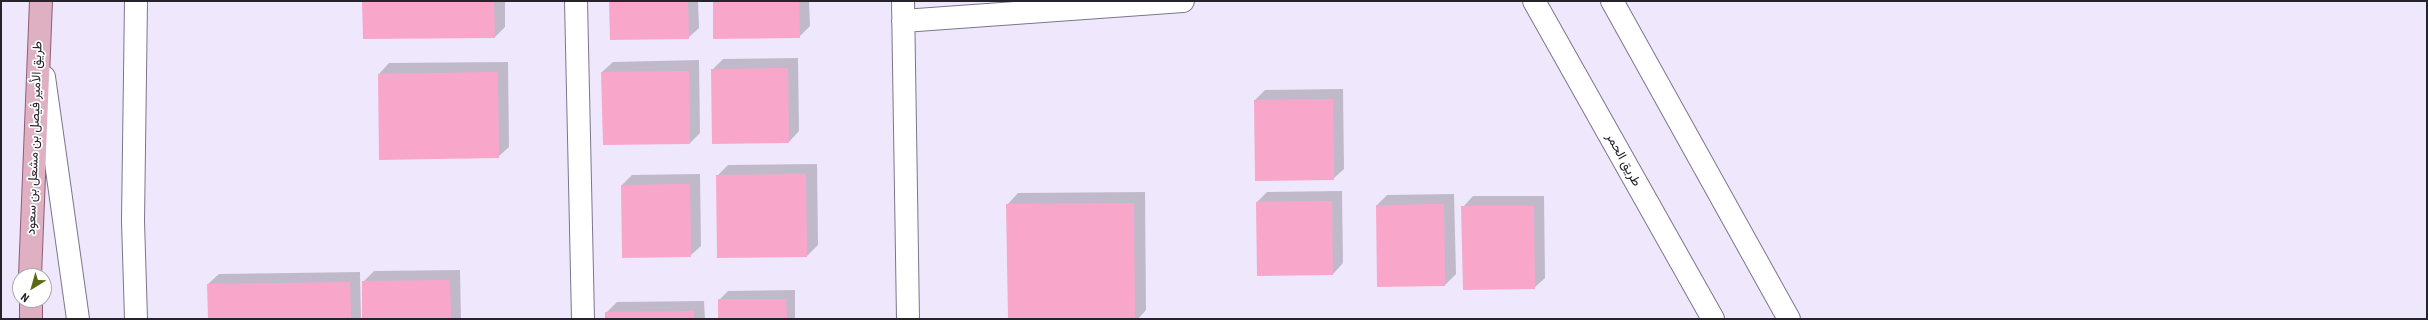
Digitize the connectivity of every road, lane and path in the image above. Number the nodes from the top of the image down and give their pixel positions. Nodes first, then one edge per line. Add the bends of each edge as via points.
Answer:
1 (41, 1) edge
2 (44, 1) edge
3 (136, 1) edge
4 (576, 1) edge
5 (1175, 1) edge
6 (1534, 1) edge
7 (1612, 1) edge
8 (903, 11) edge
9 (39, 45) junction
10 (30, 268) edge
11 (31, 308) edge
12 (31, 319) edge
13 (78, 319) edge
14 (136, 319) edge
15 (583, 319) edge
16 (908, 319) edge
17 (1713, 319) edge
18 (1788, 319) edge

1 - 9 main road, طريق الأمير فيصل بن مشعل بن سعود
2 - 9 main road
3 - 14 street via 133,221
4 - 15 street
5 - 8 street
6 - 17 street, طريق الحمر
7 - 18 street
8 - 16 street
9 - 10 main road, طريق الأمير فيصل بن مشعل بن سعود
9 - 13 street
11 - 12 main road

